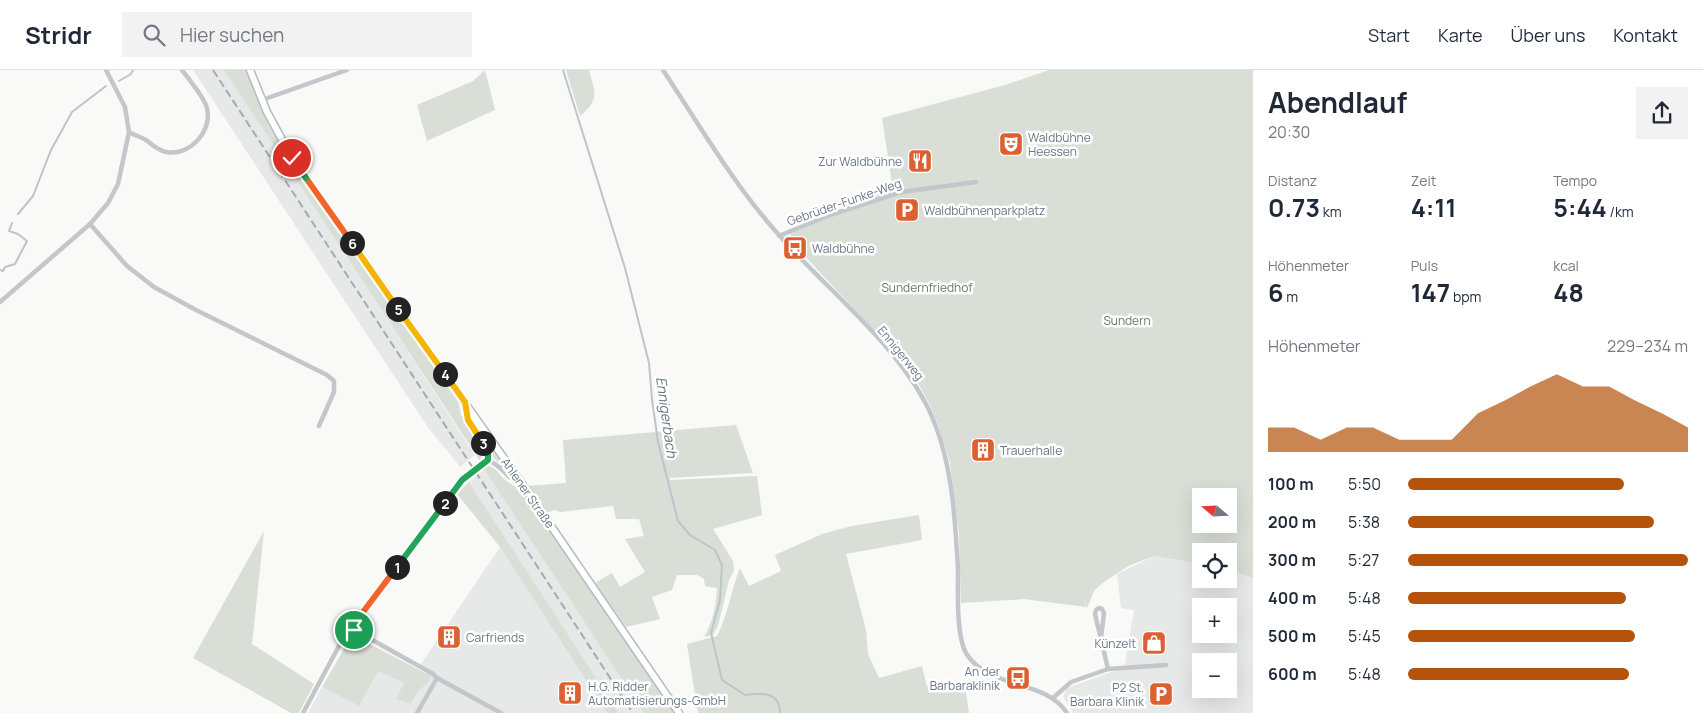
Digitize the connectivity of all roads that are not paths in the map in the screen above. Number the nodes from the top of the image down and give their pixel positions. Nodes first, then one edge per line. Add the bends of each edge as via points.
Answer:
1 (106, 70) edge
2 (182, 70) edge
3 (250, 70) edge
4 (347, 70) edge
5 (663, 70) edge
6 (262, 100) junction
7 (129, 132) junction
8 (976, 182) dead end
9 (90, 224) junction
10 (779, 236) junction
11 (0, 302) edge
12 (465, 402) junction
13 (319, 426) dead end
14 (488, 460) junction
15 (524, 488) junction
16 (351, 628) junction
17 (1101, 638) junction
18 (1166, 665) dead end
19 (1108, 669) junction
20 (437, 678) junction
21 (1053, 698) junction
22 (304, 713) edge
23 (417, 713) edge
24 (501, 713) edge
25 (680, 713) edge
26 (1067, 713) edge

1 - 7 street via 125,107
2 - 7 street via 208,113 199,139 188,149 170,152 159,150
3 - 6 main road, Ahlener Straße
4 - 6 street
5 - 10 street, Ennigerweg via 750,202
6 - 12 main road, Ahlener Straße via 292,158
7 - 9 street via 118,184
8 - 10 street, Gebrüder-Funke-Weg via 902,192
9 - 11 street
9 - 13 street via 127,266 161,292 334,381 334,392
10 - 21 street, Ennigerweg via 886,348 916,386 928,409 949,478 957,549 960,628 966,653 989,673
12 - 14 street via 468,420 488,451
12 - 15 main road, Ahlener Straße
14 - 15 street
14 - 16 street via 459,483
15 - 25 main road, Ahlener Straße
16 - 20 street
16 - 22 street
17 - 17 street via 1104,613 1099,608 1095,612
17 - 19 street
18 - 19 street
19 - 21 street via 1071,682
20 - 23 street
20 - 24 street
21 - 26 street, Ennigerweg

